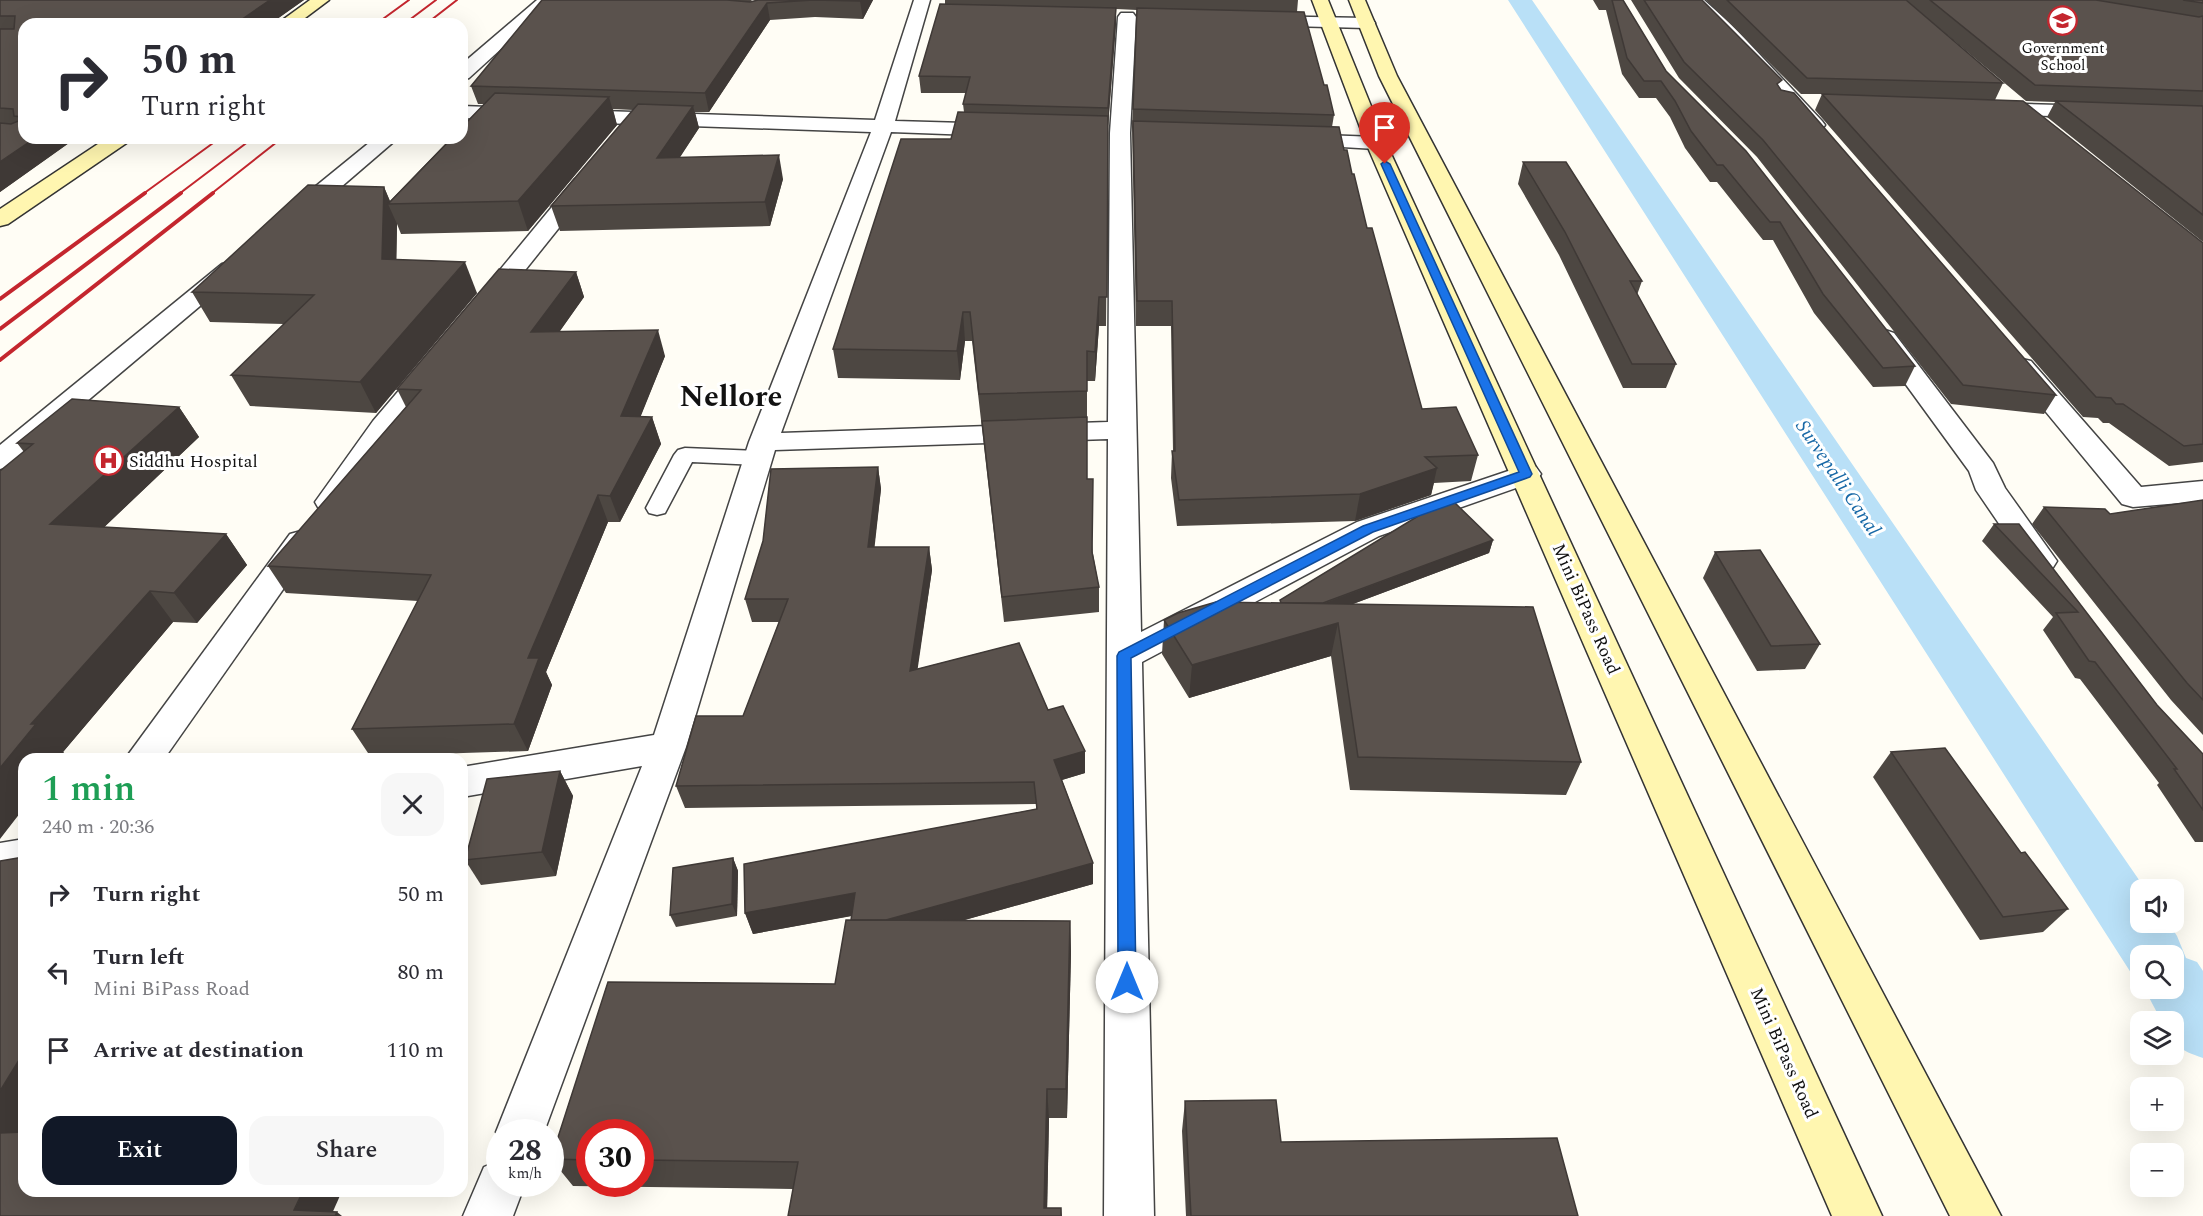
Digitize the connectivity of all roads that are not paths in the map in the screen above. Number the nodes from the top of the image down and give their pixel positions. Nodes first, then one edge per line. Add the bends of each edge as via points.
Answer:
1 (321, 0) edge
2 (547, 0) edge
3 (1694, 0) edge
4 (928, 8) edge
5 (1361, 11) edge
6 (1324, 12) edge
7 (1127, 17) dead end
8 (295, 18) edge
9 (1245, 21) edge
10 (468, 70) edge
11 (1995, 88) edge
12 (1973, 108) edge
13 (2021, 110) junction
14 (468, 112) edge
15 (2112, 113) edge
16 (637, 118) junction
17 (883, 127) junction
18 (1025, 131) edge
19 (2048, 132) edge
20 (1283, 140) edge
21 (1376, 143) junction
22 (112, 144) edge
23 (381, 144) edge
24 (1833, 146) edge
25 (0, 219) edge
26 (280, 228) edge
27 (244, 258) edge
28 (1871, 320) edge
29 (2010, 353) edge
30 (1123, 430) junction
31 (760, 450) junction
32 (0, 460) edge
33 (1526, 474) junction
34 (2203, 491) edge
35 (657, 508) dead end
36 (2056, 582) edge
37 (1124, 656) junction
38 (668, 747) junction
39 (148, 753) edge
40 (468, 781) edge
41 (18, 857) edge
42 (0, 860) edge
43 (525, 1119) edge
44 (496, 1197) edge
45 (488, 1216) edge
46 (1129, 1216) edge
47 (1857, 1216) edge
48 (1976, 1216) edge

1 - 8 main road
2 - 10 street
3 - 24 street via 1798,102
4 - 17 street
5 - 6 street
5 - 48 main road via 1388,76
6 - 9 street
6 - 21 main road, Mini BiPass Road
7 - 30 street via 1120,133
11 - 13 street
12 - 13 street
13 - 15 street
13 - 19 street
14 - 16 street
16 - 17 street
16 - 39 street via 383,427
17 - 18 street
17 - 31 street
20 - 21 street
21 - 33 main road, Mini BiPass Road
22 - 25 main road
23 - 26 street
27 - 32 street
28 - 36 street via 1983,470 1991,490
29 - 34 street via 2133,497
30 - 31 street
30 - 37 street
31 - 35 lane via 685,455
31 - 38 street
33 - 37 street via 1368,529
33 - 47 main road, Mini BiPass Road
37 - 46 street
38 - 40 street
38 - 43 street
41 - 42 street
44 - 45 street

